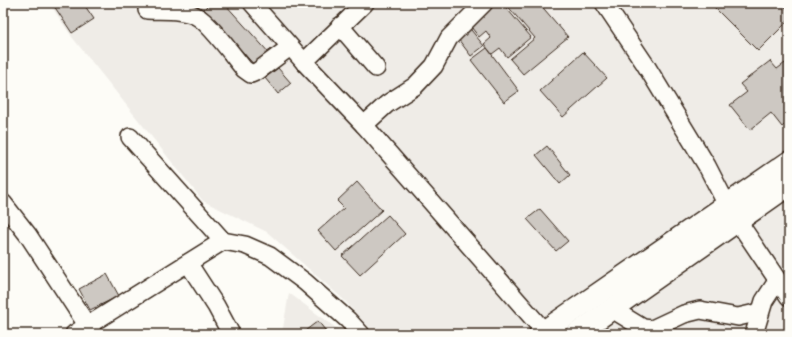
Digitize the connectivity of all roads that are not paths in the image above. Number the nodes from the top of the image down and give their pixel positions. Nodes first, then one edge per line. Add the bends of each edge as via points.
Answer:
1 (252, 3) edge
2 (346, 3) edge
3 (365, 3) edge
4 (484, 3) edge
5 (604, 3) edge
6 (147, 10) dead end
7 (335, 31) junction
8 (290, 47) junction
9 (304, 62) junction
10 (376, 68) dead end
11 (364, 125) junction
12 (130, 137) dead end
13 (789, 162) edge
14 (789, 185) edge
15 (6, 213) edge
16 (732, 213) junction
17 (223, 241) junction
18 (188, 263) junction
19 (777, 281) junction
20 (789, 297) edge
21 (614, 307) junction
22 (760, 312) junction
23 (85, 331) edge
24 (542, 333) edge
25 (231, 334) edge
26 (361, 334) edge
27 (576, 334) edge
28 (754, 334) edge

1 - 8 street
2 - 7 street
3 - 7 street
4 - 11 street via 449,38 434,66 415,86 382,108
5 - 16 street via 703,159
6 - 8 street via 198,16 250,74
7 - 9 street
7 - 10 street
8 - 9 street
9 - 11 street
11 - 24 street
12 - 17 street
13 - 16 main road
14 - 16 main road
15 - 23 street
16 - 19 street
16 - 21 main road
16 - 24 main road
17 - 18 street
17 - 26 street via 245,245 270,256 305,282
18 - 23 street
18 - 25 street
19 - 20 street
19 - 22 street
21 - 22 street via 620,314 643,328 652,329 684,314 700,310 738,317
21 - 27 main road
22 - 28 street

